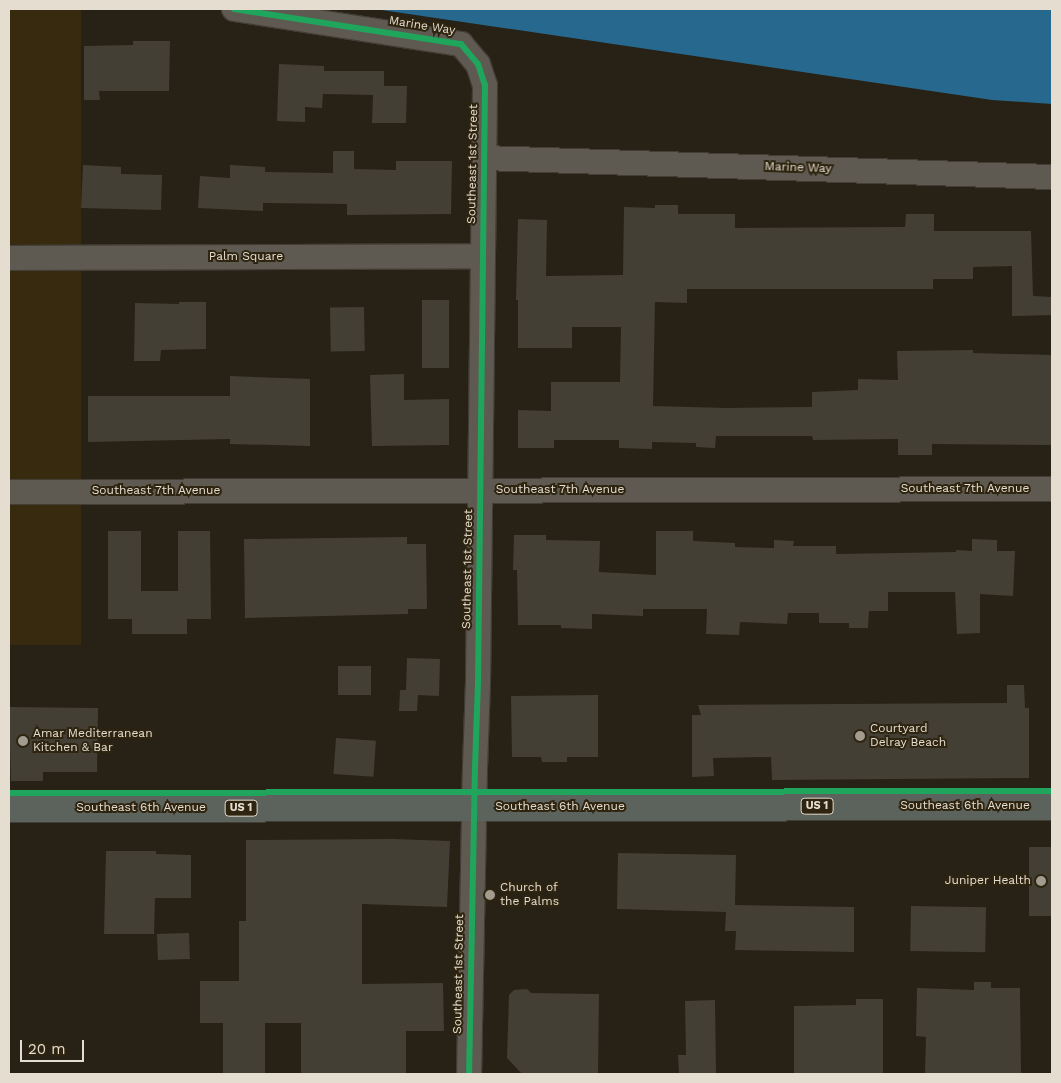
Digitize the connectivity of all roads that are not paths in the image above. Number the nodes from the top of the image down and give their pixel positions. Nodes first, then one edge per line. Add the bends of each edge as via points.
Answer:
1 (234, 9) edge
2 (478, 64) joint
3 (484, 158) junction
4 (1052, 177) edge
5 (483, 256) junction
6 (9, 258) edge
7 (1052, 489) edge
8 (480, 491) junction
9 (9, 492) edge
10 (1052, 806) edge
11 (474, 807) junction
12 (9, 808) edge
13 (469, 1074) edge

1 - 2 street, Marine Way via 461,44
2 - 3 street, Southeast 1st Street via 485,86
3 - 4 street, Marine Way
3 - 5 street, Southeast 1st Street
5 - 6 street, Palm Square
5 - 8 street, Southeast 1st Street
7 - 8 street, Southeast 7th Avenue
8 - 9 street, Southeast 7th Avenue
8 - 11 street, Southeast 1st Street
10 - 11 main road, Southeast 6th Avenue / US 1
11 - 12 main road, Southeast 6th Avenue / US 1
11 - 13 street, Southeast 1st Street

